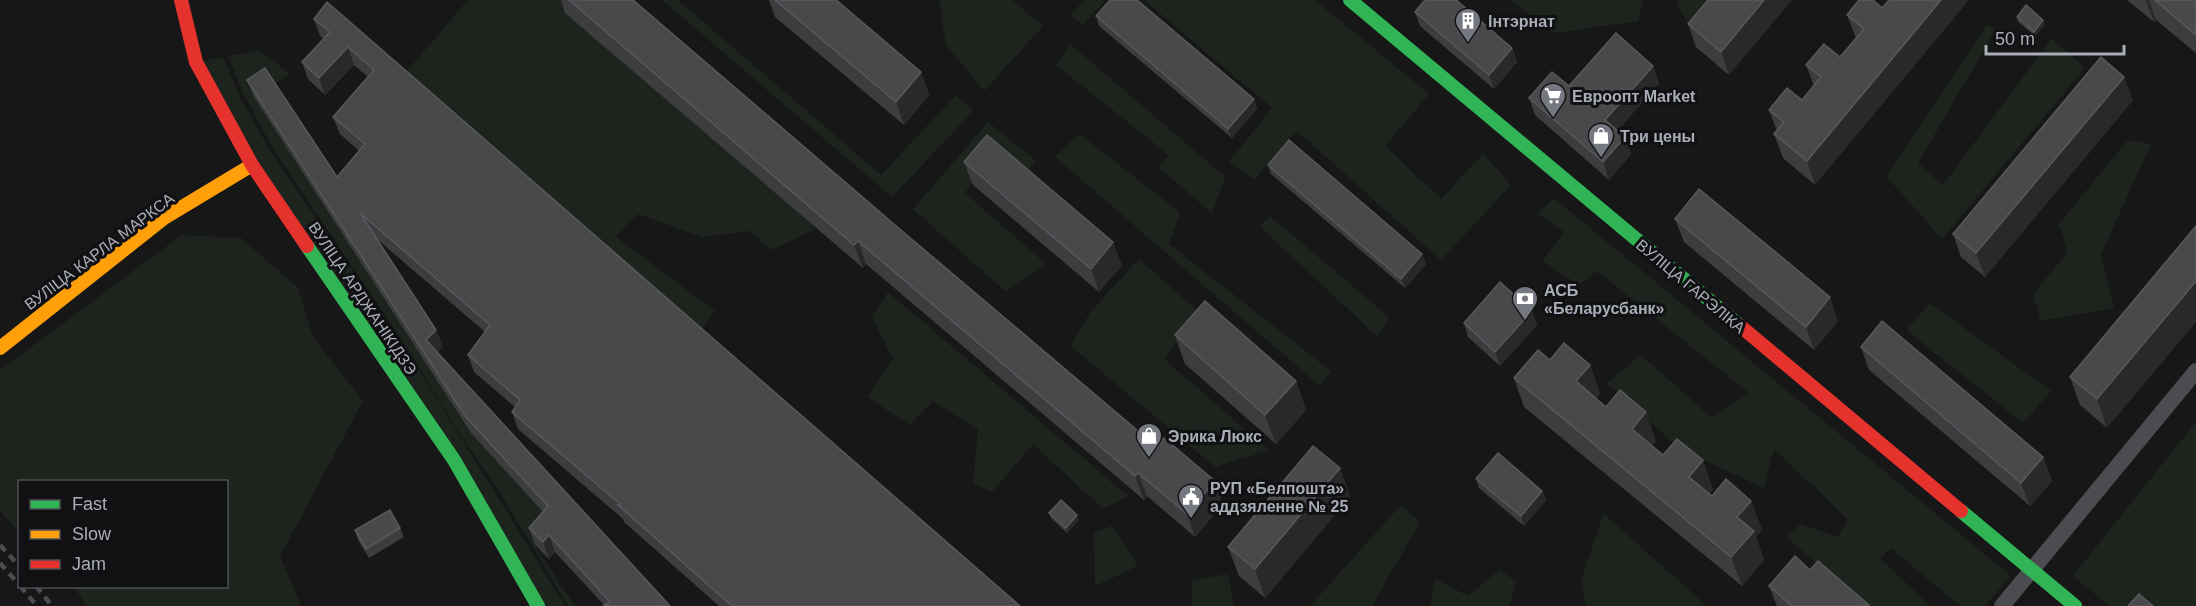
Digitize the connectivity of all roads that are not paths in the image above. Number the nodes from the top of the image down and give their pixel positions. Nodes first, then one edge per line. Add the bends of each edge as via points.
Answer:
1 (181, 0) edge
2 (1350, 0) edge
3 (252, 165) junction
4 (0, 348) edge
5 (2196, 371) edge
6 (2033, 571) junction
7 (538, 606) edge
8 (2002, 606) edge
9 (2075, 606) edge

1 - 3 main road, ВУЛІЦА АРДЖАНІКІДЗЭ via 196,62
2 - 6 main road, ВУЛІЦА ГАРЭЛІКА
3 - 4 main road, ВУЛІЦА КАРЛА МАРКСА via 164,218
3 - 7 main road, ВУЛІЦА АРДЖАНІКІДЗЭ via 454,460
5 - 6 street
6 - 8 street
6 - 9 main road, ВУЛІЦА ГАРЭЛІКА

